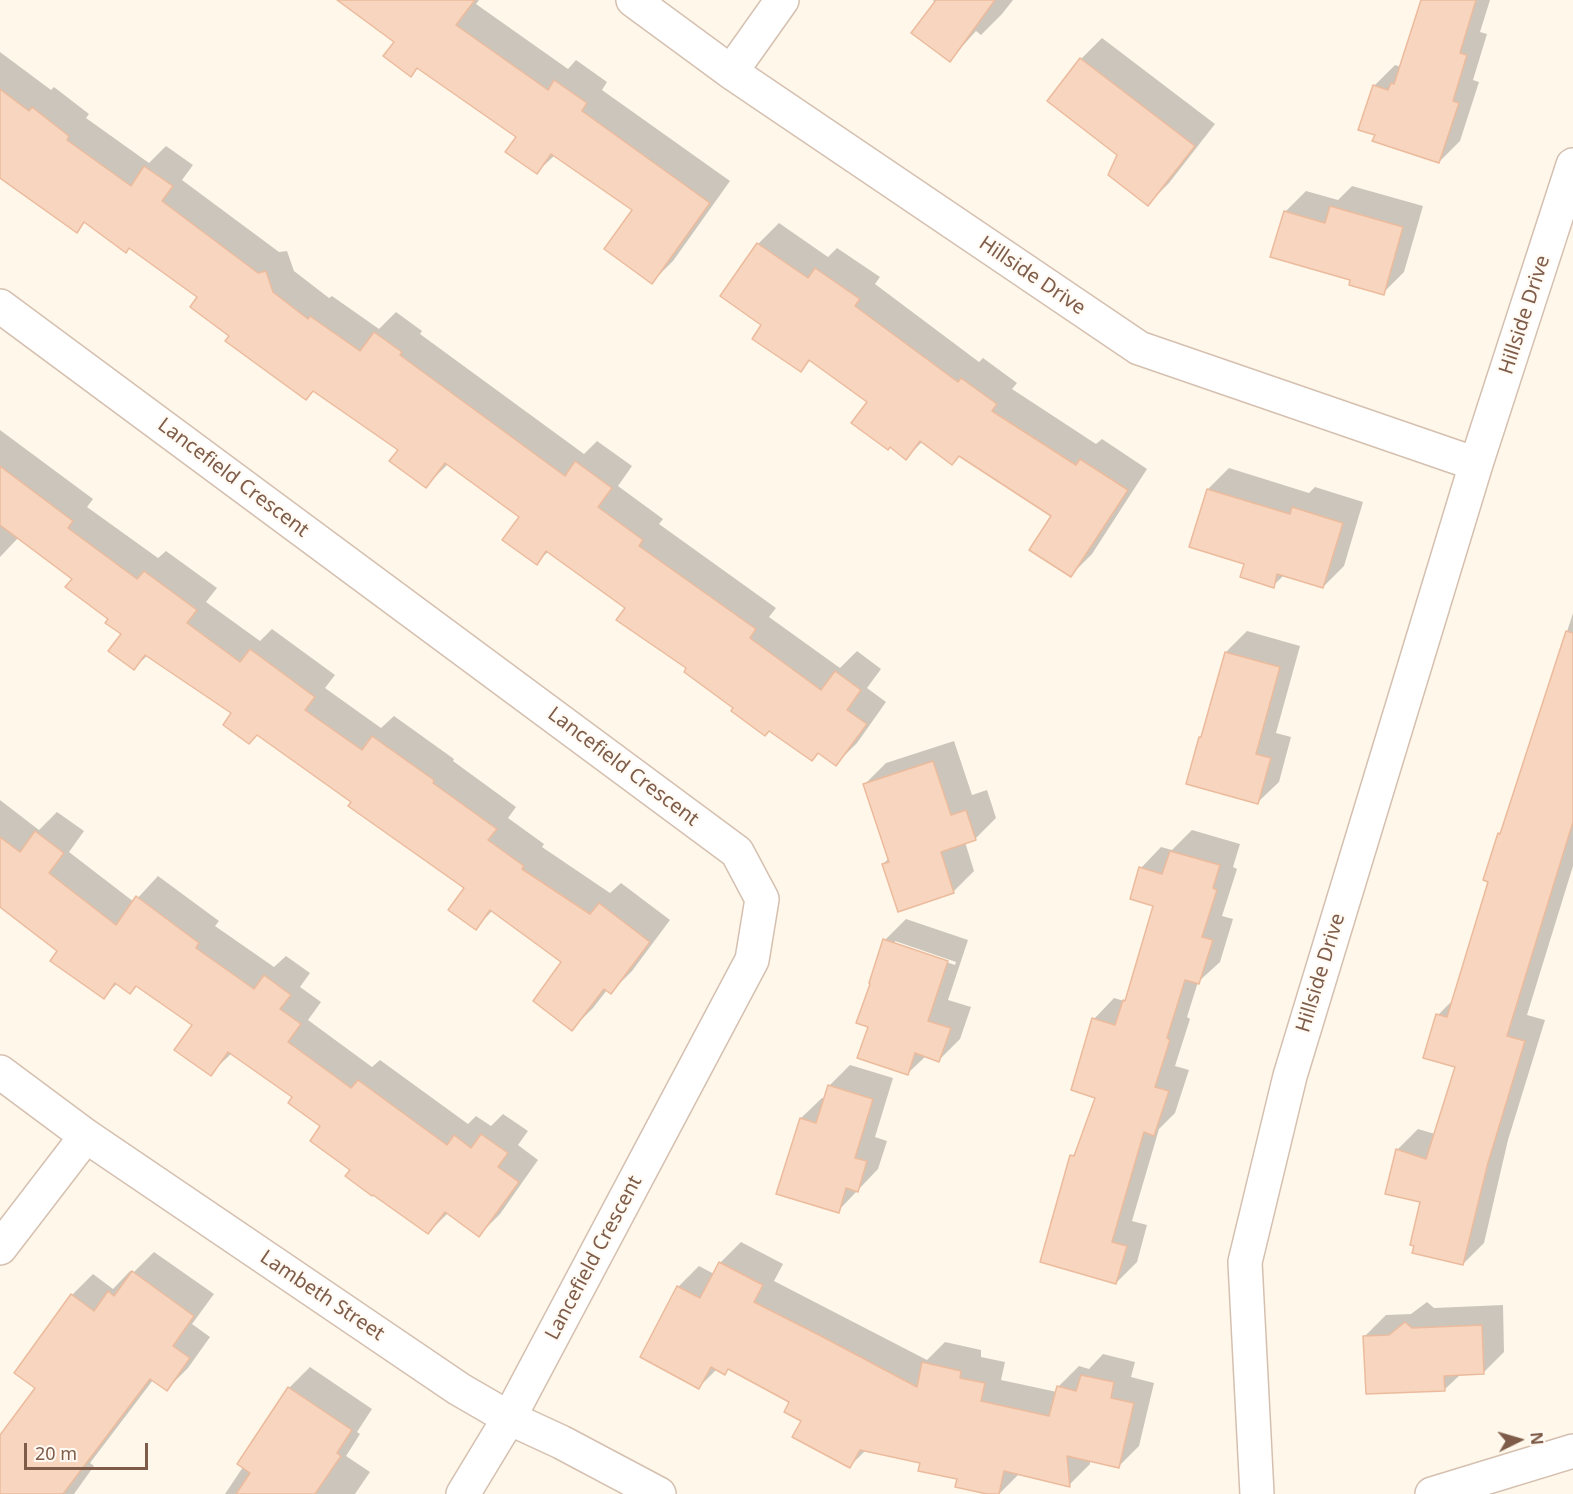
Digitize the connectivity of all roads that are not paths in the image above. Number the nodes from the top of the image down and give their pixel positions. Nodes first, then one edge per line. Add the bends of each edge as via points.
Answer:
1 (633, 0) edge
2 (782, 0) edge
3 (731, 72) junction
4 (1573, 165) edge
5 (0, 306) edge
6 (1476, 464) junction
7 (0, 1072) edge
8 (86, 1136) junction
9 (0, 1248) edge
10 (509, 1418) junction
11 (1573, 1451) edge
12 (462, 1494) edge
13 (659, 1494) edge
14 (1257, 1494) edge
15 (1432, 1494) edge

1 - 3 street, Hillside Drive
2 - 3 street
3 - 6 street, Hillside Drive via 1139,348
4 - 6 street, Hillside Drive
5 - 10 street, Lancefield Crescent via 737,852 762,899 752,960
6 - 14 street, Hillside Drive via 1290,1076 1245,1262
7 - 8 street, Lambeth Street
8 - 9 street
8 - 10 street, Lambeth Street via 459,1389
10 - 12 street, Lancefield Crescent
10 - 13 street, Lambeth Street
11 - 15 street

